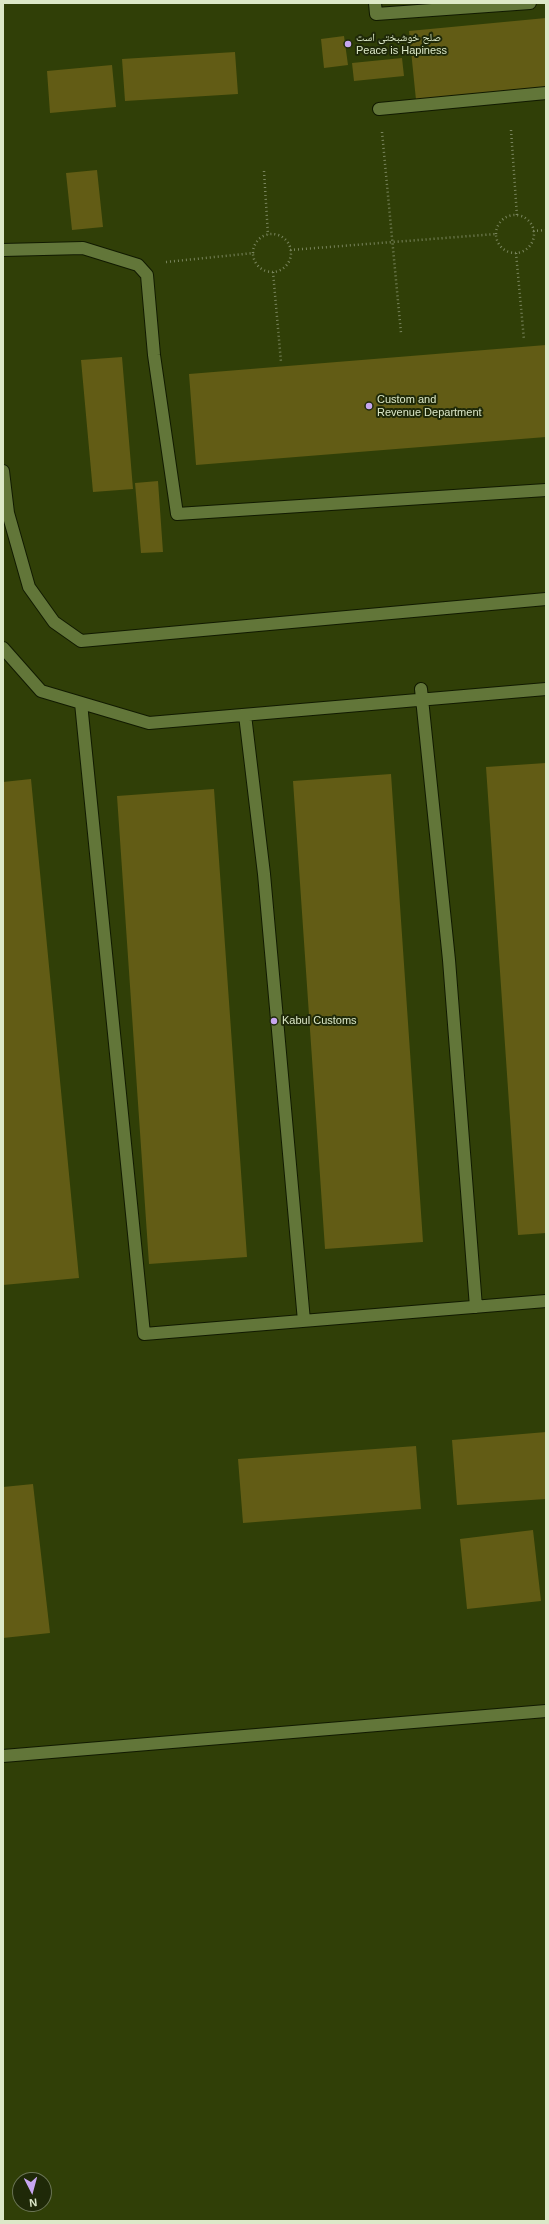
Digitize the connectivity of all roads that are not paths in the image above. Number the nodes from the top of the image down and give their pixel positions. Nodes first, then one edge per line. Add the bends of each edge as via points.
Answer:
1 (374, 3) edge
2 (530, 3) edge
3 (546, 93) edge
4 (379, 110) road end
5 (3, 250) edge
6 (3, 471) edge
7 (546, 490) edge
8 (546, 599) edge
9 (3, 648) edge
10 (546, 688) edge
11 (422, 694) junction
12 (81, 703) junction
13 (245, 715) junction
14 (546, 1301) edge
15 (476, 1307) junction
16 (304, 1321) junction
17 (546, 1711) edge
18 (3, 1756) edge

1 - 2 street via 376,14
3 - 4 street
5 - 7 street via 83,248 138,265 147,275 154,355 177,514
6 - 8 street via 8,513 29,587 54,622 81,641
9 - 12 street via 41,691
10 - 11 street
11 - 13 street
11 - 15 street via 450,960
12 - 13 street via 149,723
12 - 16 street via 144,1334
13 - 16 street via 264,874
14 - 15 street
15 - 16 street
17 - 18 street

